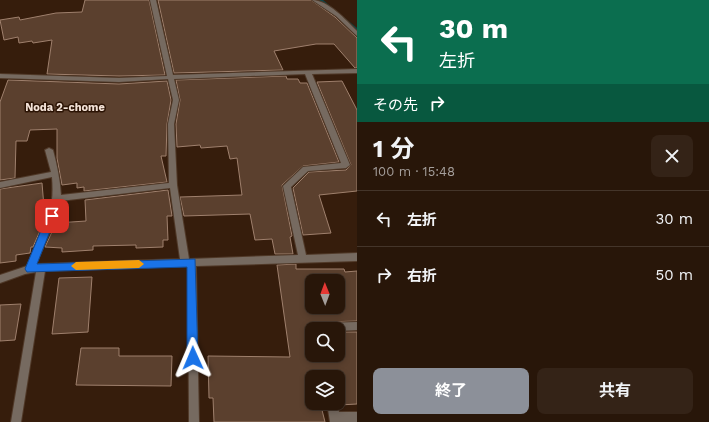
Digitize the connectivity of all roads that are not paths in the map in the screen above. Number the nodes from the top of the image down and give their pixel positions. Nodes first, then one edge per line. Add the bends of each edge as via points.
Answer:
1 (153, 0) edge
2 (315, 0) edge
3 (357, 34) edge
4 (357, 71) edge
5 (308, 73) junction
6 (0, 76) edge
7 (172, 78) junction
8 (49, 150) dead end
9 (55, 174) junction
10 (0, 185) edge
11 (173, 185) junction
12 (57, 198) junction
13 (357, 257) edge
14 (303, 259) junction
15 (188, 262) junction
16 (41, 267) junction
17 (30, 269) junction
18 (0, 279) edge
19 (345, 326) edge
20 (357, 326) edge
21 (333, 410) edge
22 (357, 418) edge
23 (335, 420) edge
24 (16, 422) edge
25 (194, 422) edge

1 - 7 street
2 - 3 street via 338,15
4 - 5 street
5 - 7 street via 216,74
5 - 14 street via 346,165 306,169 287,186
6 - 7 street via 119,80
7 - 11 street via 176,100 171,124
8 - 9 street
9 - 10 street
9 - 12 street
11 - 12 street
11 - 15 street
12 - 17 street
13 - 14 street
14 - 15 street
15 - 16 street
15 - 25 street
16 - 17 street
16 - 24 street
17 - 18 street
19 - 20 street
21 - 23 street
22 - 23 street

